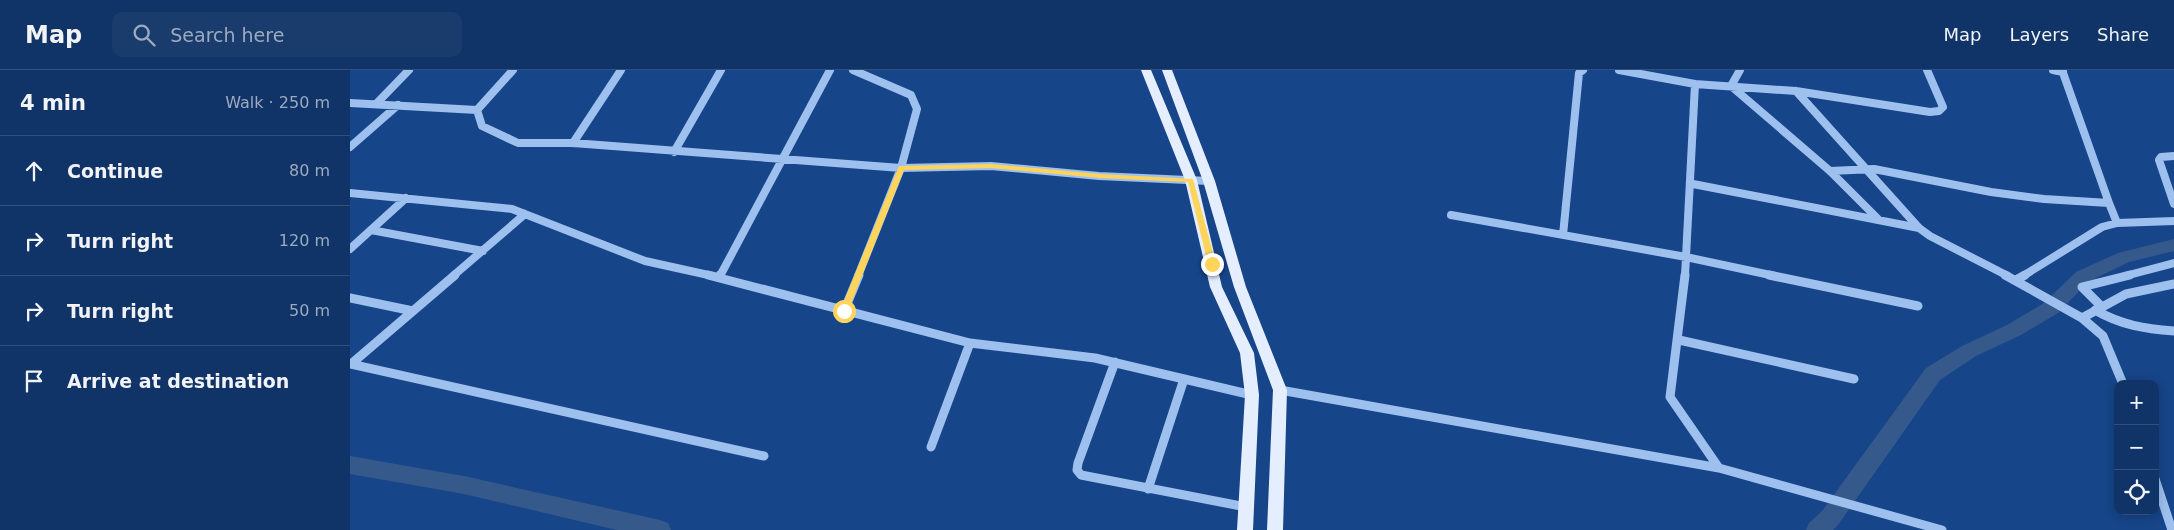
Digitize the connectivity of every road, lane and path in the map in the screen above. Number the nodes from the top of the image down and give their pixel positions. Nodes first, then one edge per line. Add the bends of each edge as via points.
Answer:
1 (409, 70) edge
2 (513, 70) edge
3 (621, 70) edge
4 (722, 70) edge
5 (830, 70) edge
6 (853, 70) edge
7 (1146, 70) edge
8 (1167, 70) edge
9 (1583, 70) edge
10 (1619, 70) edge
11 (1740, 70) edge
12 (1927, 70) edge
13 (2053, 70) edge
14 (2063, 71) edge
15 (1695, 84) junction
16 (1731, 86) junction
17 (1796, 91) junction
18 (350, 103) edge
19 (376, 104) junction
20 (398, 105) junction
21 (477, 110) junction
22 (572, 143) junction
23 (350, 147) edge
24 (674, 152) junction
25 (2174, 156) edge
26 (781, 160) junction
27 (901, 168) junction
28 (1866, 168) junction
29 (1830, 171) junction
30 (1191, 180) junction
31 (1209, 181) junction
32 (1693, 184) junction
33 (350, 193) edge
34 (406, 198) junction
35 (2109, 203) junction
36 (2174, 204) edge
37 (525, 214) junction
38 (1451, 215) dead end
39 (1879, 220) junction
40 (2174, 221) edge
41 (2116, 223) junction
42 (1919, 228) junction
43 (371, 230) junction
44 (1562, 235) junction
45 (350, 249) edge
46 (483, 251) junction
47 (1686, 257) junction
48 (2174, 262) edge
49 (719, 277) junction
50 (2016, 280) junction
51 (2174, 284) edge
52 (350, 298) edge
53 (1918, 306) dead end
54 (2098, 308) junction
55 (413, 311) junction
56 (844, 311) junction
57 (2078, 316) junction
58 (2174, 331) edge
59 (1679, 340) junction
60 (970, 343) junction
61 (1115, 362) junction
62 (351, 364) edge
63 (1184, 379) junction
64 (1854, 379) dead end
65 (2121, 380) edge
66 (1280, 390) junction
67 (1252, 395) junction
68 (931, 447) dead end
69 (764, 456) dead end
70 (1719, 468) junction
71 (1148, 489) junction
72 (2159, 491) edge
73 (1246, 507) junction
74 (1245, 530) edge
75 (1275, 530) edge
76 (1942, 530) edge
77 (2172, 530) edge

1 - 19 street
2 - 21 street
3 - 22 street
4 - 24 street
5 - 26 street
6 - 27 street via 911,96 915,102
7 - 30 main road
8 - 31 main road
9 - 44 street via 1579,73
10 - 15 street
11 - 16 street
12 - 17 street via 1943,107 1939,111
13 - 14 street
14 - 35 street
15 - 16 street
15 - 32 street
16 - 17 street
16 - 29 street
17 - 28 street
18 - 19 street
19 - 20 street
20 - 21 street
20 - 23 street
21 - 22 street via 482,126 518,143
22 - 24 street
24 - 26 street
25 - 36 street via 2159,160
26 - 27 street
26 - 49 street
27 - 30 street via 991,166
27 - 56 street
28 - 29 street
28 - 35 street via 1991,192
28 - 42 street
29 - 39 street
30 - 31 street
30 - 67 main road via 1216,287 1247,353
31 - 66 main road via 1234,271
32 - 39 street
32 - 47 street
33 - 34 street
34 - 37 street via 493,206
34 - 43 street
35 - 41 street
37 - 46 street
37 - 49 street via 645,261
38 - 44 street
39 - 42 street
40 - 41 street
41 - 50 street via 2102,227
42 - 50 street
43 - 45 street
43 - 46 street
44 - 47 street
46 - 55 street
47 - 53 street
47 - 59 street
48 - 54 street via 2082,287
49 - 56 street
50 - 57 street
51 - 54 street via 2128,292
52 - 55 street
54 - 57 street
54 - 58 street via 2115,322 2127,326
55 - 62 street
56 - 60 street
57 - 65 street via 2103,336
59 - 64 street
59 - 70 street via 1670,397
60 - 61 street
60 - 68 street
61 - 63 street
61 - 71 street via 1077,470 1081,475
62 - 69 street
63 - 67 street
63 - 71 street
66 - 70 street
66 - 75 main road
67 - 73 main road
70 - 76 street
71 - 73 street
72 - 77 street
73 - 74 main road

